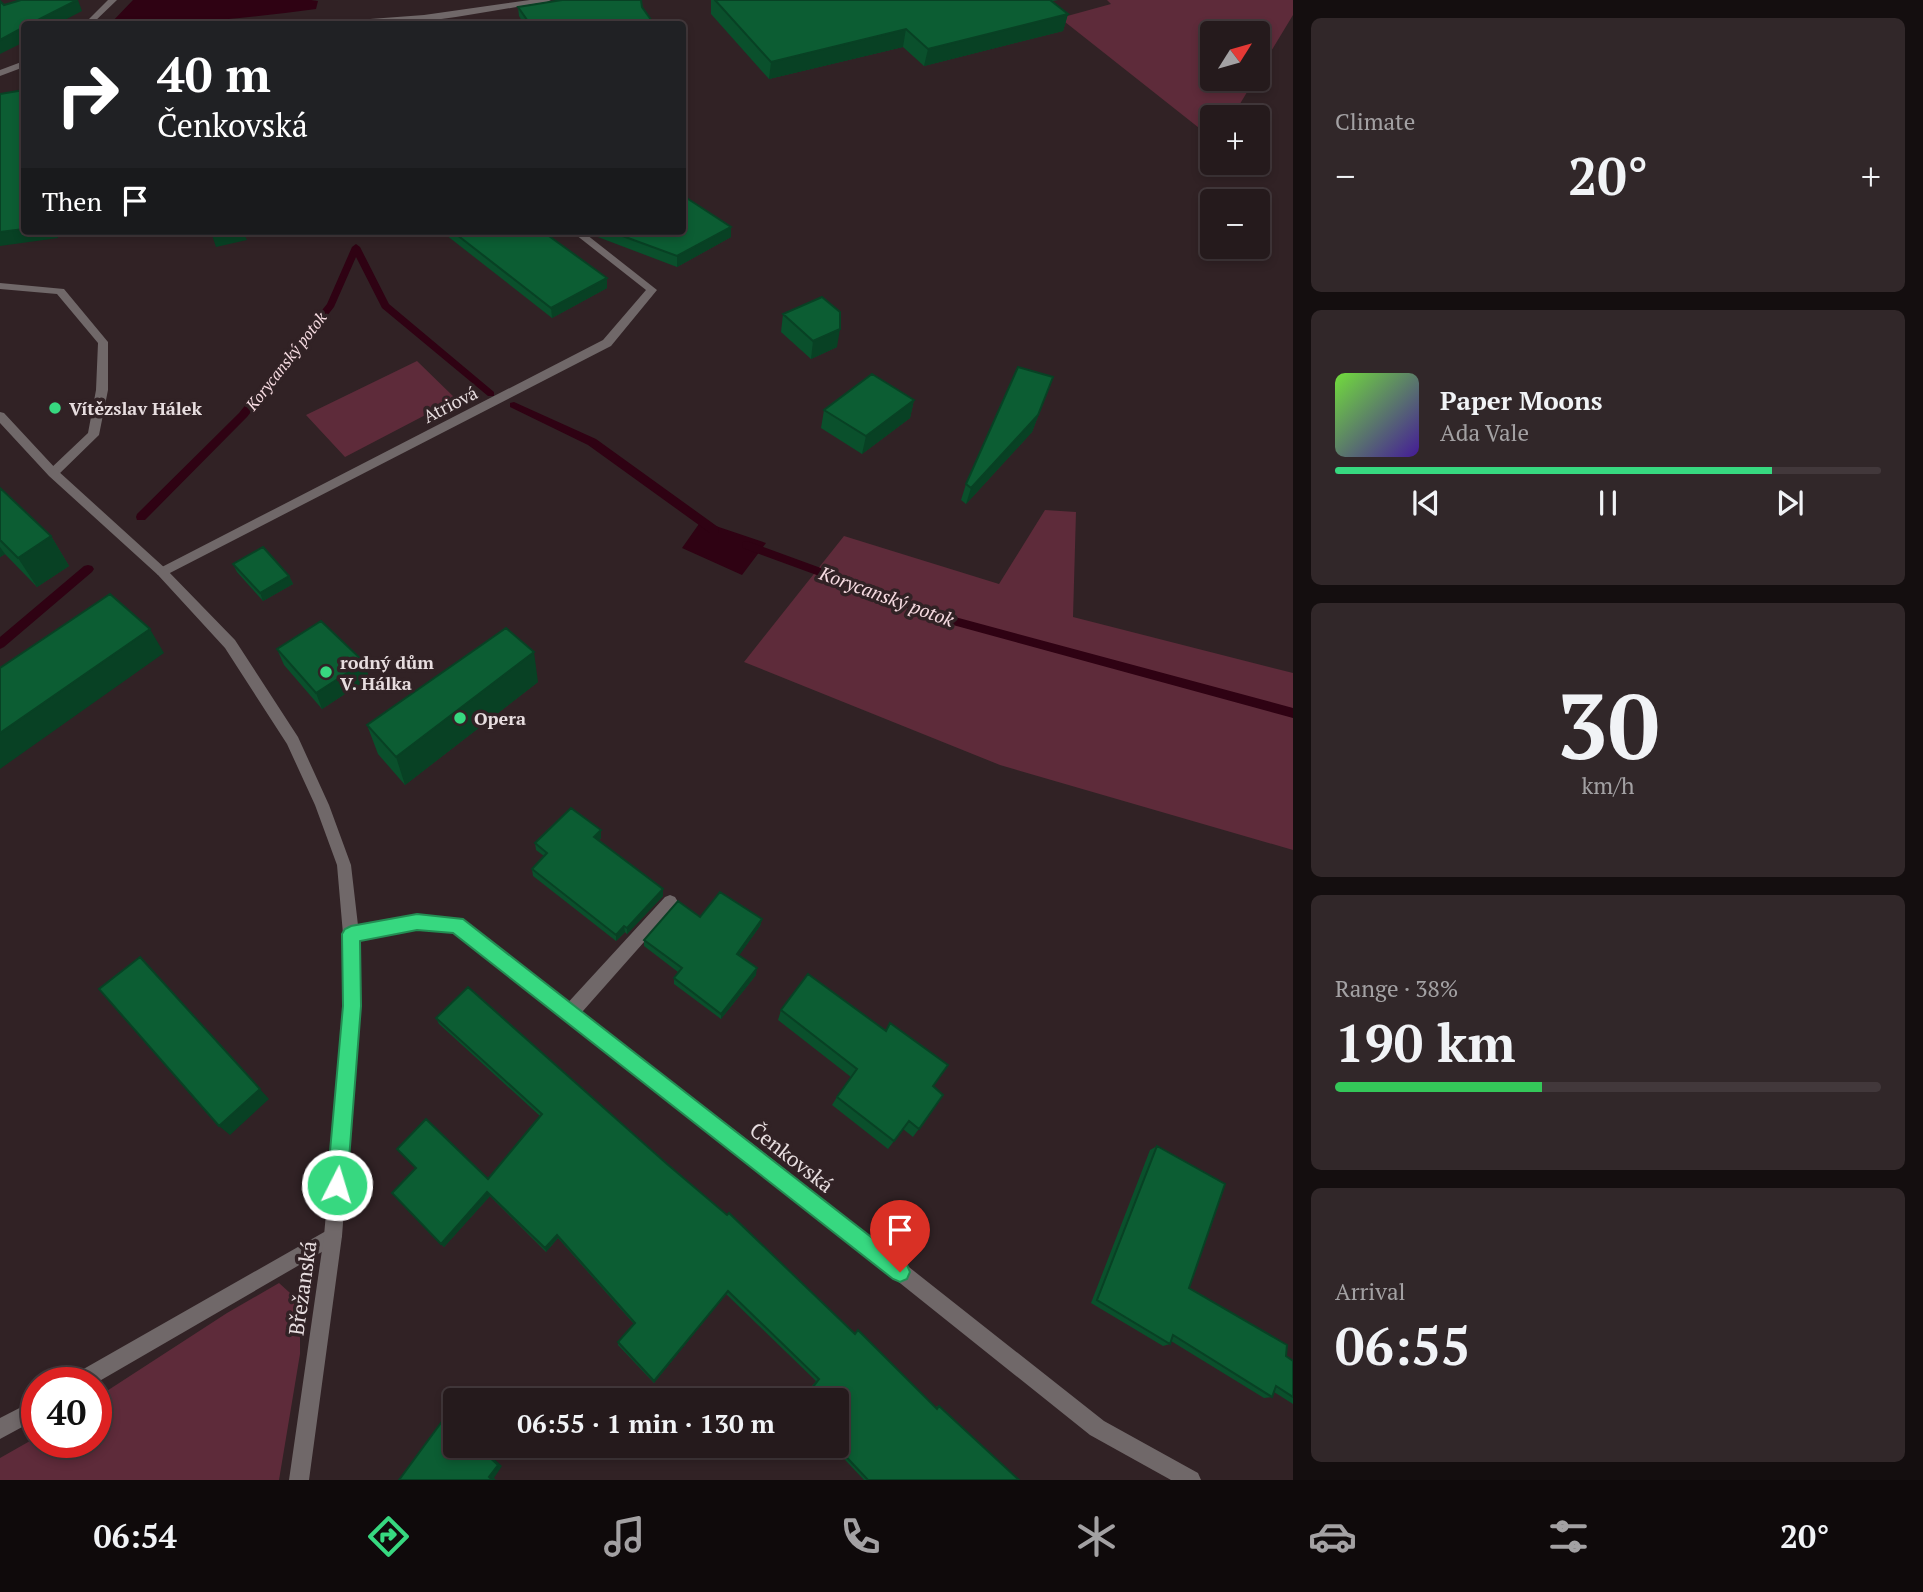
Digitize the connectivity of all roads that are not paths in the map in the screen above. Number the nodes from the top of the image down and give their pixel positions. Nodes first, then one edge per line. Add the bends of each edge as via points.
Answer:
1 (113, 0) edge
2 (547, 0) edge
3 (91, 21) edge
4 (384, 21) edge
5 (21, 65) edge
6 (0, 73) edge
7 (581, 235) edge
8 (0, 286) edge
9 (0, 416) edge
10 (53, 472) junction
11 (162, 572) junction
12 (670, 902) dead end
13 (351, 934) junction
14 (569, 1014) junction
15 (332, 1236) junction
16 (106, 1367) edge
17 (21, 1417) edge
18 (0, 1429) edge
19 (299, 1480) edge
20 (1191, 1480) edge

1 - 3 street
2 - 4 street
5 - 6 street
7 - 11 street, Atriová via 652,290 607,343
8 - 10 street via 60,291 103,342 102,390 93,435
9 - 10 street, Břežanská
10 - 11 street, Břežanská
11 - 13 street, Břežanská via 230,644 293,741 344,865
12 - 14 street
13 - 14 street, Čenkovská via 417,922 456,925
13 - 15 street, Břežanská via 352,1006
14 - 20 street, Čenkovská via 1097,1428
15 - 16 street
15 - 19 street, Břežanská
17 - 18 street

